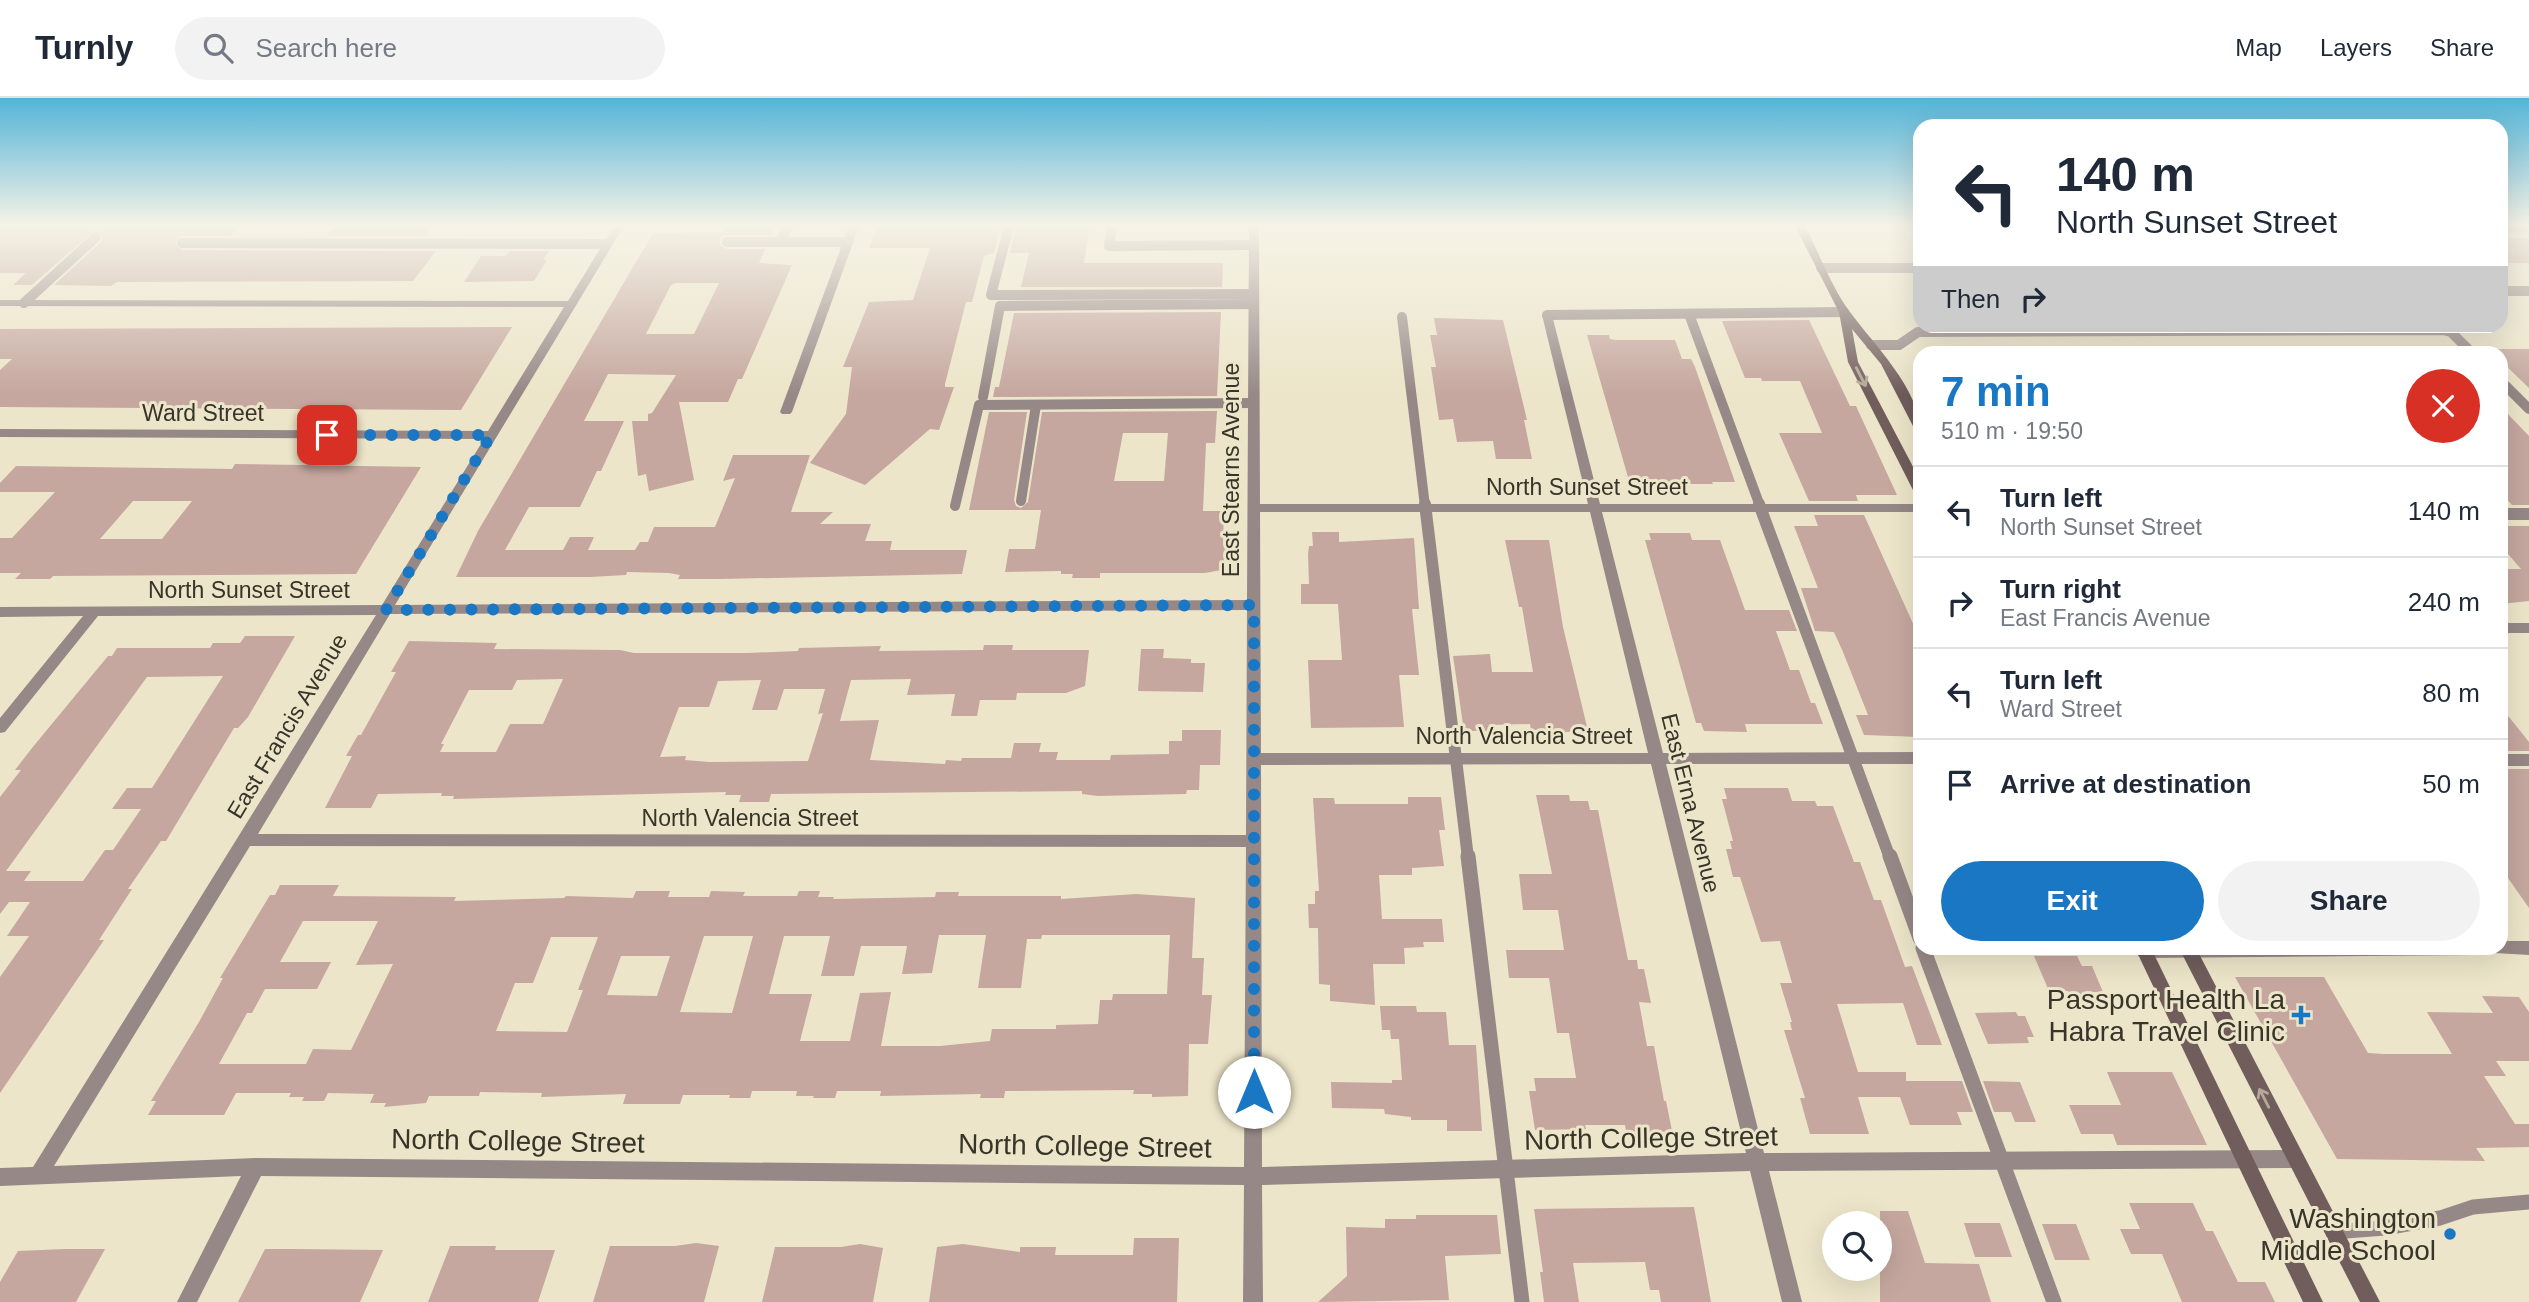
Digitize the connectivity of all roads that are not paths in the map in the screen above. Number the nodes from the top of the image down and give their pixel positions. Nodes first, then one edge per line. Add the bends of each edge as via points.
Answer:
1 (46, 282) edge
2 (584, 282) edge
3 (833, 282) edge
4 (994, 282) edge
5 (1254, 282) edge
6 (1828, 282) edge
7 (2508, 291) edge
8 (2529, 291) edge
9 (1254, 299) junction
10 (0, 303) edge
11 (24, 303) junction
12 (571, 304) junction
13 (1844, 312) junction
14 (1689, 314) junction
15 (1547, 315) joint
16 (1402, 317) dead end
17 (1917, 333) edge
18 (2452, 333) edge
19 (1871, 345) junction
20 (2465, 346) edge
21 (2508, 388) edge
22 (983, 397) dead end
23 (1254, 403) junction
24 (1036, 405) junction
25 (2529, 408) edge
26 (786, 412) dead end
27 (1913, 415) edge
28 (0, 433) edge
29 (491, 435) junction
30 (1913, 478) edge
31 (1021, 501) dead end
32 (955, 506) dead end
33 (1254, 508) junction
34 (1427, 508) junction
35 (1595, 508) junction
36 (1763, 508) junction
37 (1913, 508) edge
38 (2508, 514) edge
39 (2529, 514) edge
40 (1254, 605) junction
41 (386, 610) junction
42 (95, 611) junction
43 (0, 612) edge
44 (2508, 628) edge
45 (2529, 628) edge
46 (0, 728) edge
47 (1657, 758) junction
48 (1853, 758) junction
49 (1913, 758) edge
50 (1254, 759) junction
51 (1456, 759) junction
52 (2508, 760) edge
53 (2529, 760) edge
54 (246, 839) junction
55 (1254, 841) junction
56 (1913, 919) edge
57 (2508, 948) edge
58 (2529, 948) edge
59 (1926, 955) edge
60 (2146, 955) edge
61 (2190, 955) edge
62 (2243, 1159) junction
63 (2296, 1159) junction
64 (2002, 1161) junction
65 (1757, 1162) junction
66 (256, 1167) junction
67 (1507, 1169) junction
68 (1254, 1176) junction
69 (0, 1177) edge
70 (37, 1177) junction
71 (2529, 1202) edge
72 (2333, 1231) junction
73 (187, 1302) edge
74 (1253, 1302) edge
75 (1522, 1302) edge
76 (1792, 1302) edge
77 (2054, 1302) edge
78 (2313, 1302) edge
79 (2370, 1302) edge

1 - 11 lane
2 - 12 street, East Francis Avenue
3 - 26 street
4 - 9 lane via 990,295
5 - 9 street, East Stearns Avenue
6 - 13 main road
7 - 8 lane
9 - 22 lane via 1000,306
9 - 23 street, East Stearns Avenue
10 - 11 street
11 - 12 street
12 - 29 street, East Francis Avenue
13 - 14 lane
13 - 19 main road
13 -> 30 main road via 1853,362
14 - 15 lane
14 - 36 lane
15 - 35 street, East Erna Avenue
16 - 34 lane
17 - 19 lane via 1899,345
18 - 20 lane
19 - 27 main road via 1886,363
21 - 25 lane
23 - 24 lane
23 - 33 street, East Stearns Avenue
24 - 31 lane
24 - 32 lane via 979,405
28 - 29 street, Ward Street
29 - 41 street, East Francis Avenue
33 - 34 street, North Sunset Street
33 - 40 street, East Stearns Avenue
34 - 35 street, North Sunset Street
34 - 51 lane
35 - 36 street, North Sunset Street
35 - 47 street, East Erna Avenue
36 - 37 street, North Sunset Street
36 - 48 lane
38 - 39 lane
40 - 41 street, North Sunset Street
40 - 50 street, East Stearns Avenue
41 - 42 street, North Sunset Street
41 - 54 street, East Francis Avenue
42 - 43 street, North Sunset Street
42 - 46 street
44 - 45 street
47 - 48 street, North Valencia Street
47 - 51 street, North Valencia Street
47 - 65 street, East Erna Avenue
48 - 49 street, North Valencia Street
48 - 56 lane
50 - 51 street, North Valencia Street
50 - 55 street, East Stearns Avenue
51 - 67 lane
52 - 53 lane
54 - 55 street, North Valencia Street
54 - 70 street, East Francis Avenue
55 - 68 street, East Stearns Avenue
57 - 58 street
59 - 64 lane
60 - 62 main road
63 -> 61 main road
62 - 63 street, North College Street
62 - 64 street, North College Street
62 - 78 main road
63 - 72 main road
64 - 65 street, North College Street
64 - 77 lane
65 - 67 street, North College Street
65 - 76 street, East Erna Avenue
66 - 68 street, North College Street
66 - 70 street, North College Street
66 - 73 street
67 - 68 street, North College Street
67 - 75 lane
68 - 74 street, East Stearns Avenue
69 - 70 street, North College Street
71 - 72 lane via 2473,1207 2385,1228
72 - 79 main road

